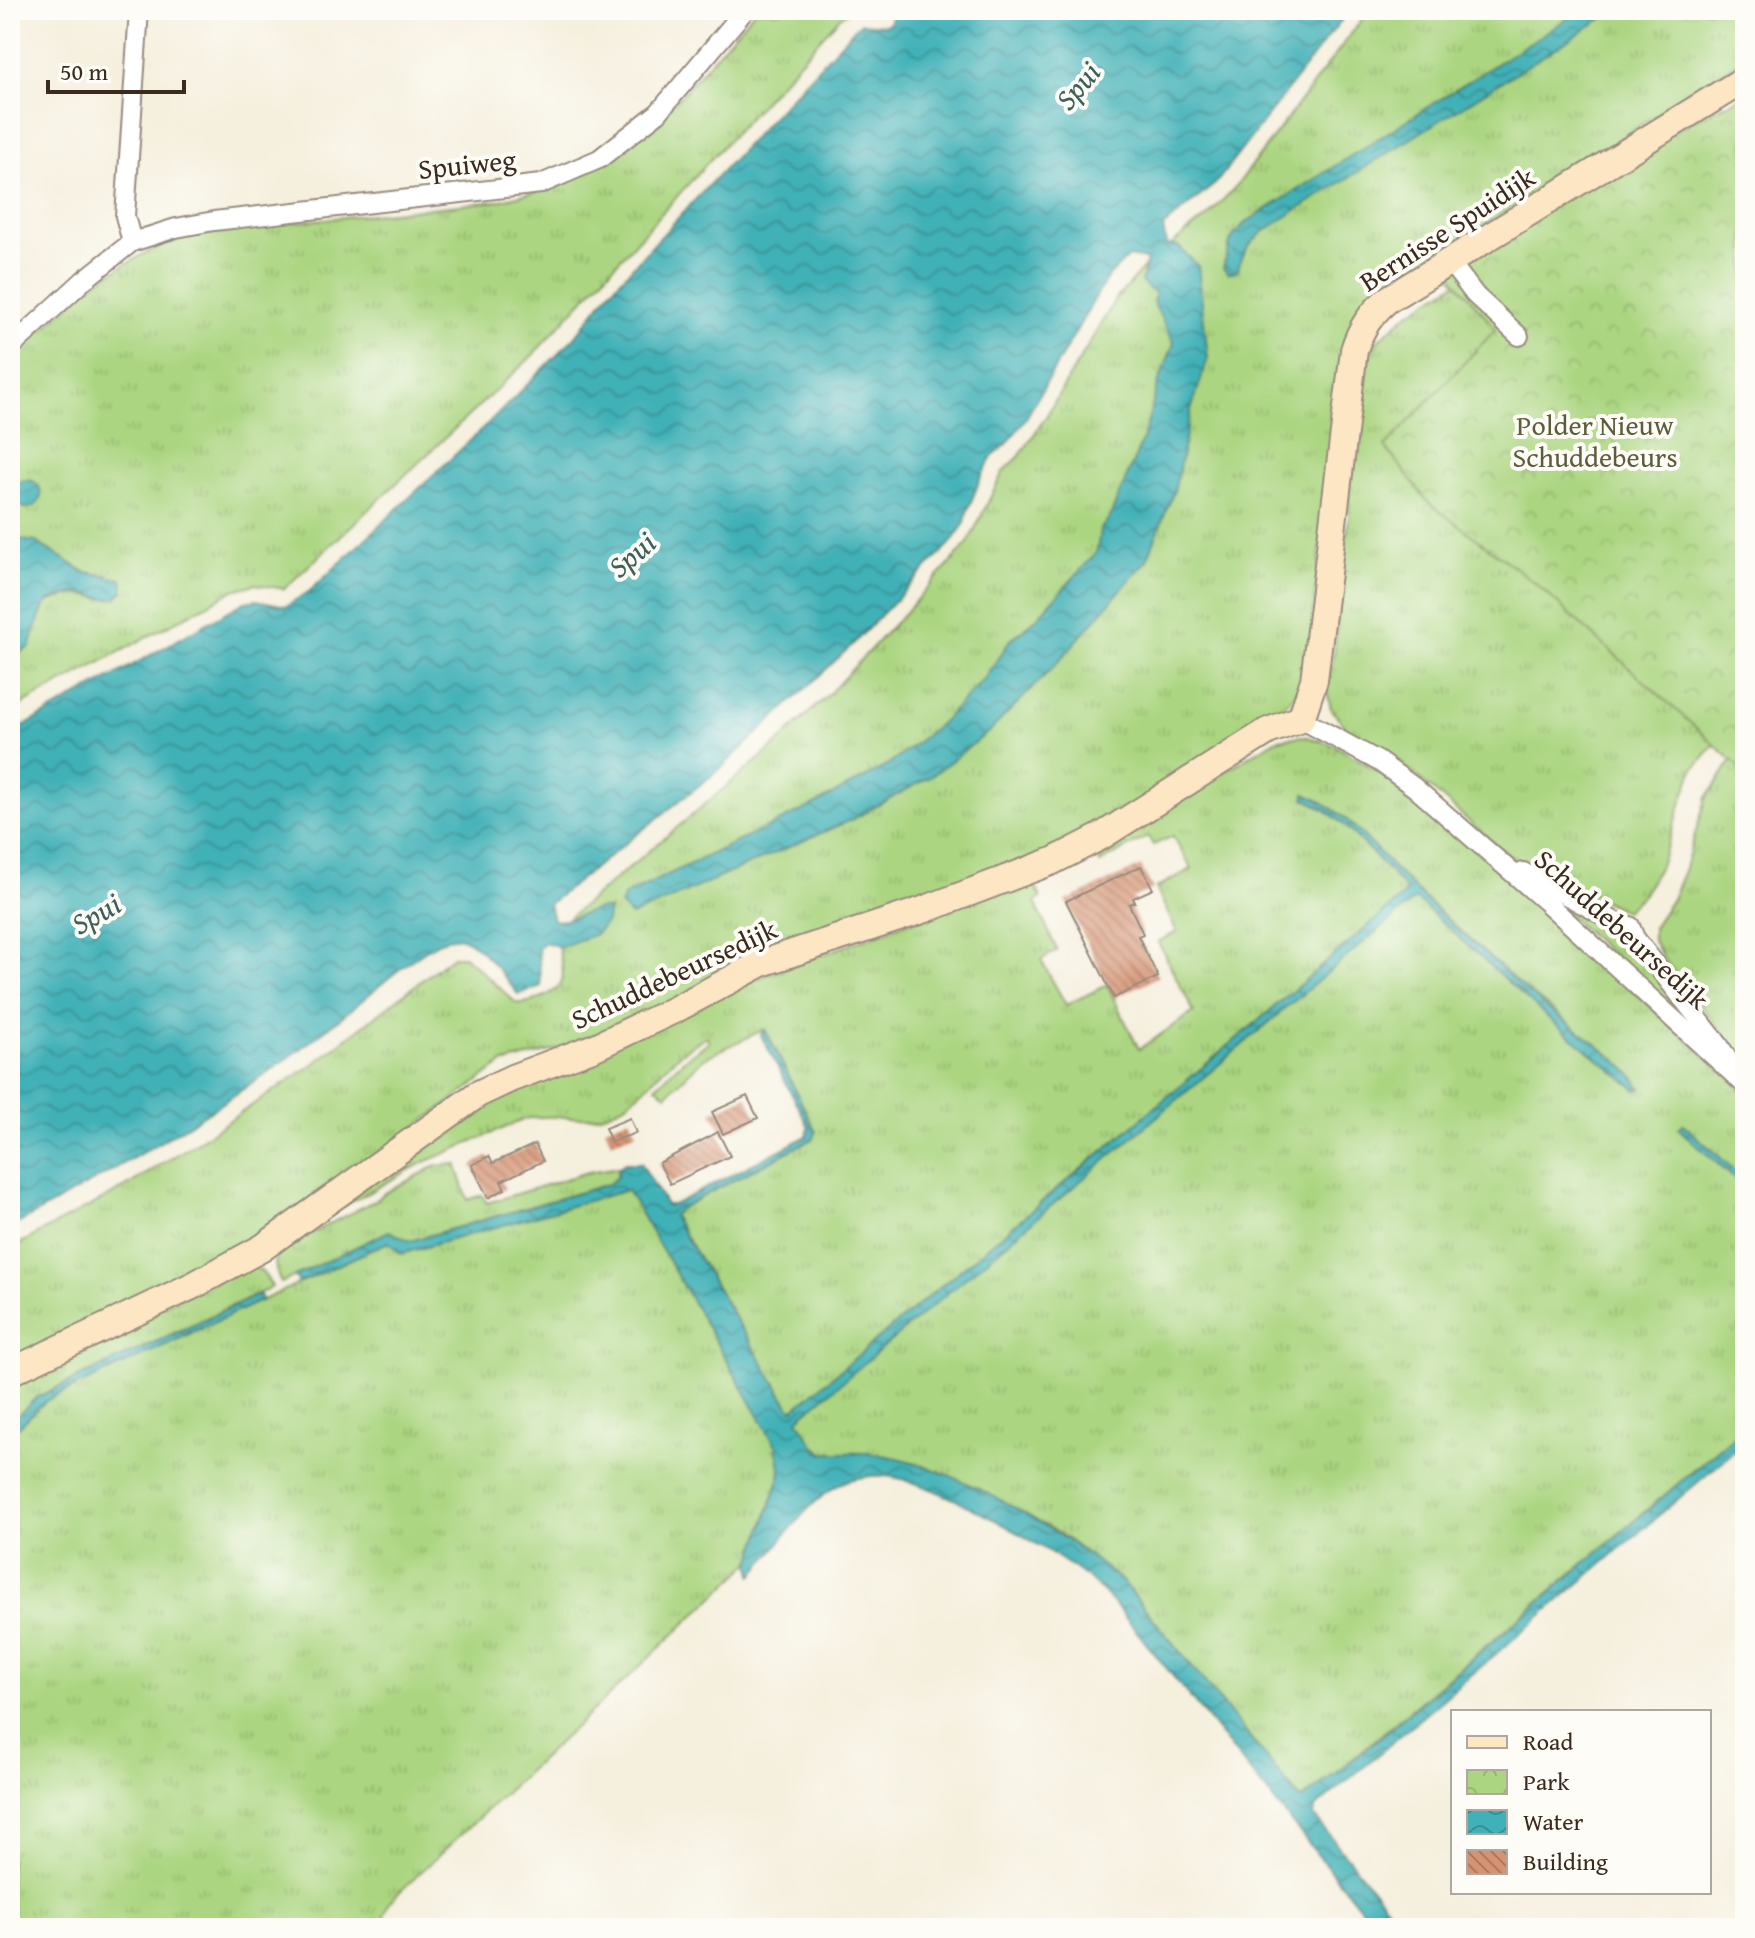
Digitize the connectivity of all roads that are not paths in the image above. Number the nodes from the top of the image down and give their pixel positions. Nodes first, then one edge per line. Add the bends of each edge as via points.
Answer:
1 (139, 10) edge
2 (745, 10) edge
3 (1745, 79) edge
4 (132, 242) junction
5 (1450, 262) junction
6 (1519, 336) dead end
7 (10, 348) edge
8 (1301, 719) junction
9 (1496, 857) junction
10 (1742, 1083) edge
11 (10, 1372) edge

1 - 4 street via 125,216
2 - 4 street, Spuiweg via 658,113 599,159 541,184 214,221
3 - 5 street, Bernisse Spuidijk
4 - 7 street, Spuiweg
5 - 6 street via 1475,295
5 - 8 street, Bernisse Spuidijk via 1387,300 1360,331 1314,680
8 - 9 street, Schuddebeursedijk via 1378,761
8 - 11 street, Schuddebeursedijk via 1268,731 1053,861 762,963 595,1047 478,1094 262,1248
9 - 10 street, Schuddebeursedijk
9 - 10 street, Schuddebeursedijk via 1630,926

